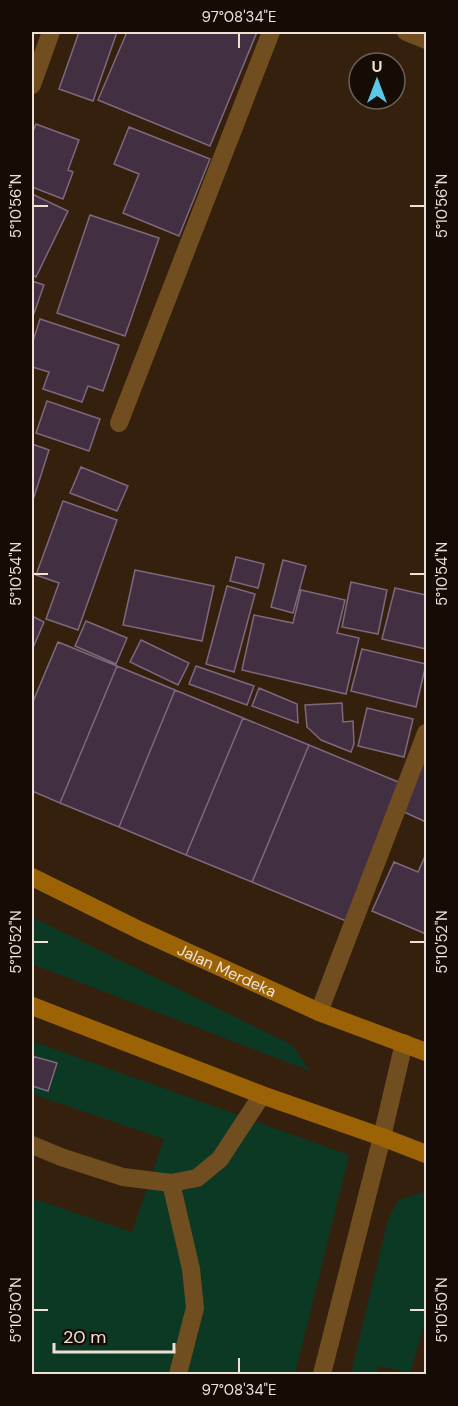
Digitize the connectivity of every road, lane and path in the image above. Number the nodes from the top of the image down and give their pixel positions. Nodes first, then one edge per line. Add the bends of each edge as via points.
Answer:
1 (51, 32) edge
2 (272, 32) edge
3 (406, 32) edge
4 (426, 40) edge
5 (32, 85) edge
6 (119, 423) dead end
7 (426, 733) edge
8 (32, 877) edge
9 (32, 1006) edge
10 (319, 1012) junction
11 (404, 1043) junction
12 (426, 1052) edge
13 (262, 1095) junction
14 (382, 1137) junction
15 (32, 1145) edge
16 (426, 1154) edge
17 (171, 1183) junction
18 (178, 1374) edge
19 (322, 1374) edge

1 - 5 street
2 - 6 street
3 - 4 street
7 - 10 street
8 - 10 main road, Jalan Merdeka
9 - 13 main road
10 - 11 main road, Jalan Merdeka
11 - 12 main road, Jalan Merdeka
11 - 14 street
13 - 14 main road
13 - 17 street via 220,1159 197,1178
14 - 16 main road
14 - 19 street
15 - 17 street via 123,1176
17 - 18 street via 195,1308

